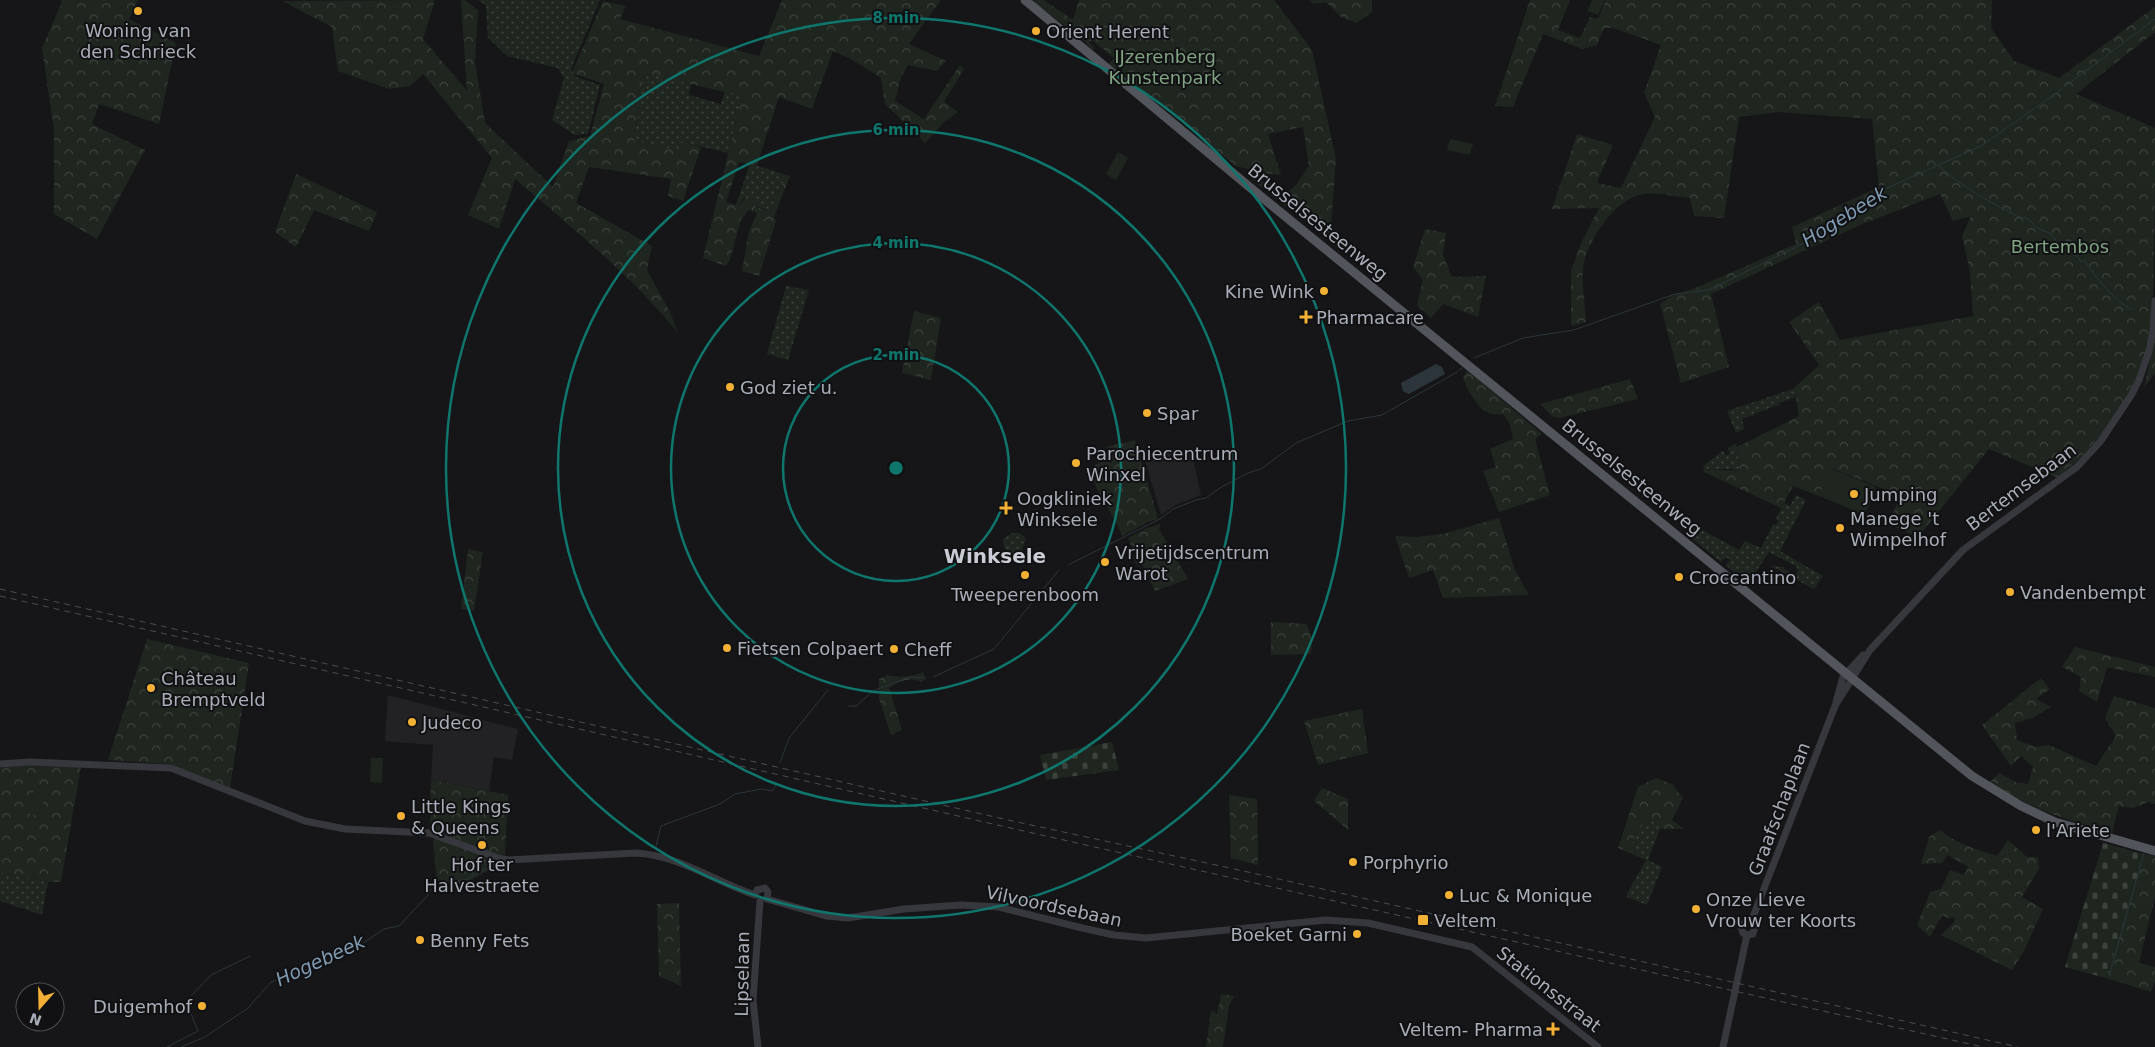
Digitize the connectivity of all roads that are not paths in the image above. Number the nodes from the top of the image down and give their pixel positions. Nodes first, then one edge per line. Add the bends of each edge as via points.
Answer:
1 (1018, 0) edge
2 (1025, 0) edge
3 (1118, 78) junction
4 (2155, 301) edge
5 (1849, 676) junction
6 (0, 764) edge
7 (2155, 851) edge
8 (755, 895) junction
9 (763, 900) junction
10 (1337, 920) joint
11 (758, 1047) edge
12 (1598, 1047) edge
13 (1723, 1047) edge

1 - 3 main road, Brusselsesteenweg
2 - 3 main road, Brusselsesteenweg
3 - 5 main road, Brusselsesteenweg
4 - 5 street, Bertemsebaan via 2149,352 2139,380 2096,447 2072,471 1963,550
5 - 7 main road, Brusselsesteenweg via 1972,776 2021,806 2055,822
5 - 13 street, Graafschaplaan via 1841,681 1835,706 1751,922 1745,922 1742,927 1747,935
6 - 8 street via 48,762 171,768 320,825 429,833 504,860 650,855
8 - 9 street
8 - 9 street, Vilvoordsebaan via 759,888 764,888 768,892
9 - 10 street, Vilvoordsebaan via 848,918 904,909 999,907 1114,935 1146,938
9 - 11 street, Lipselaan via 753,1000
10 - 12 street, Stationsstraat via 1368,923 1472,947

